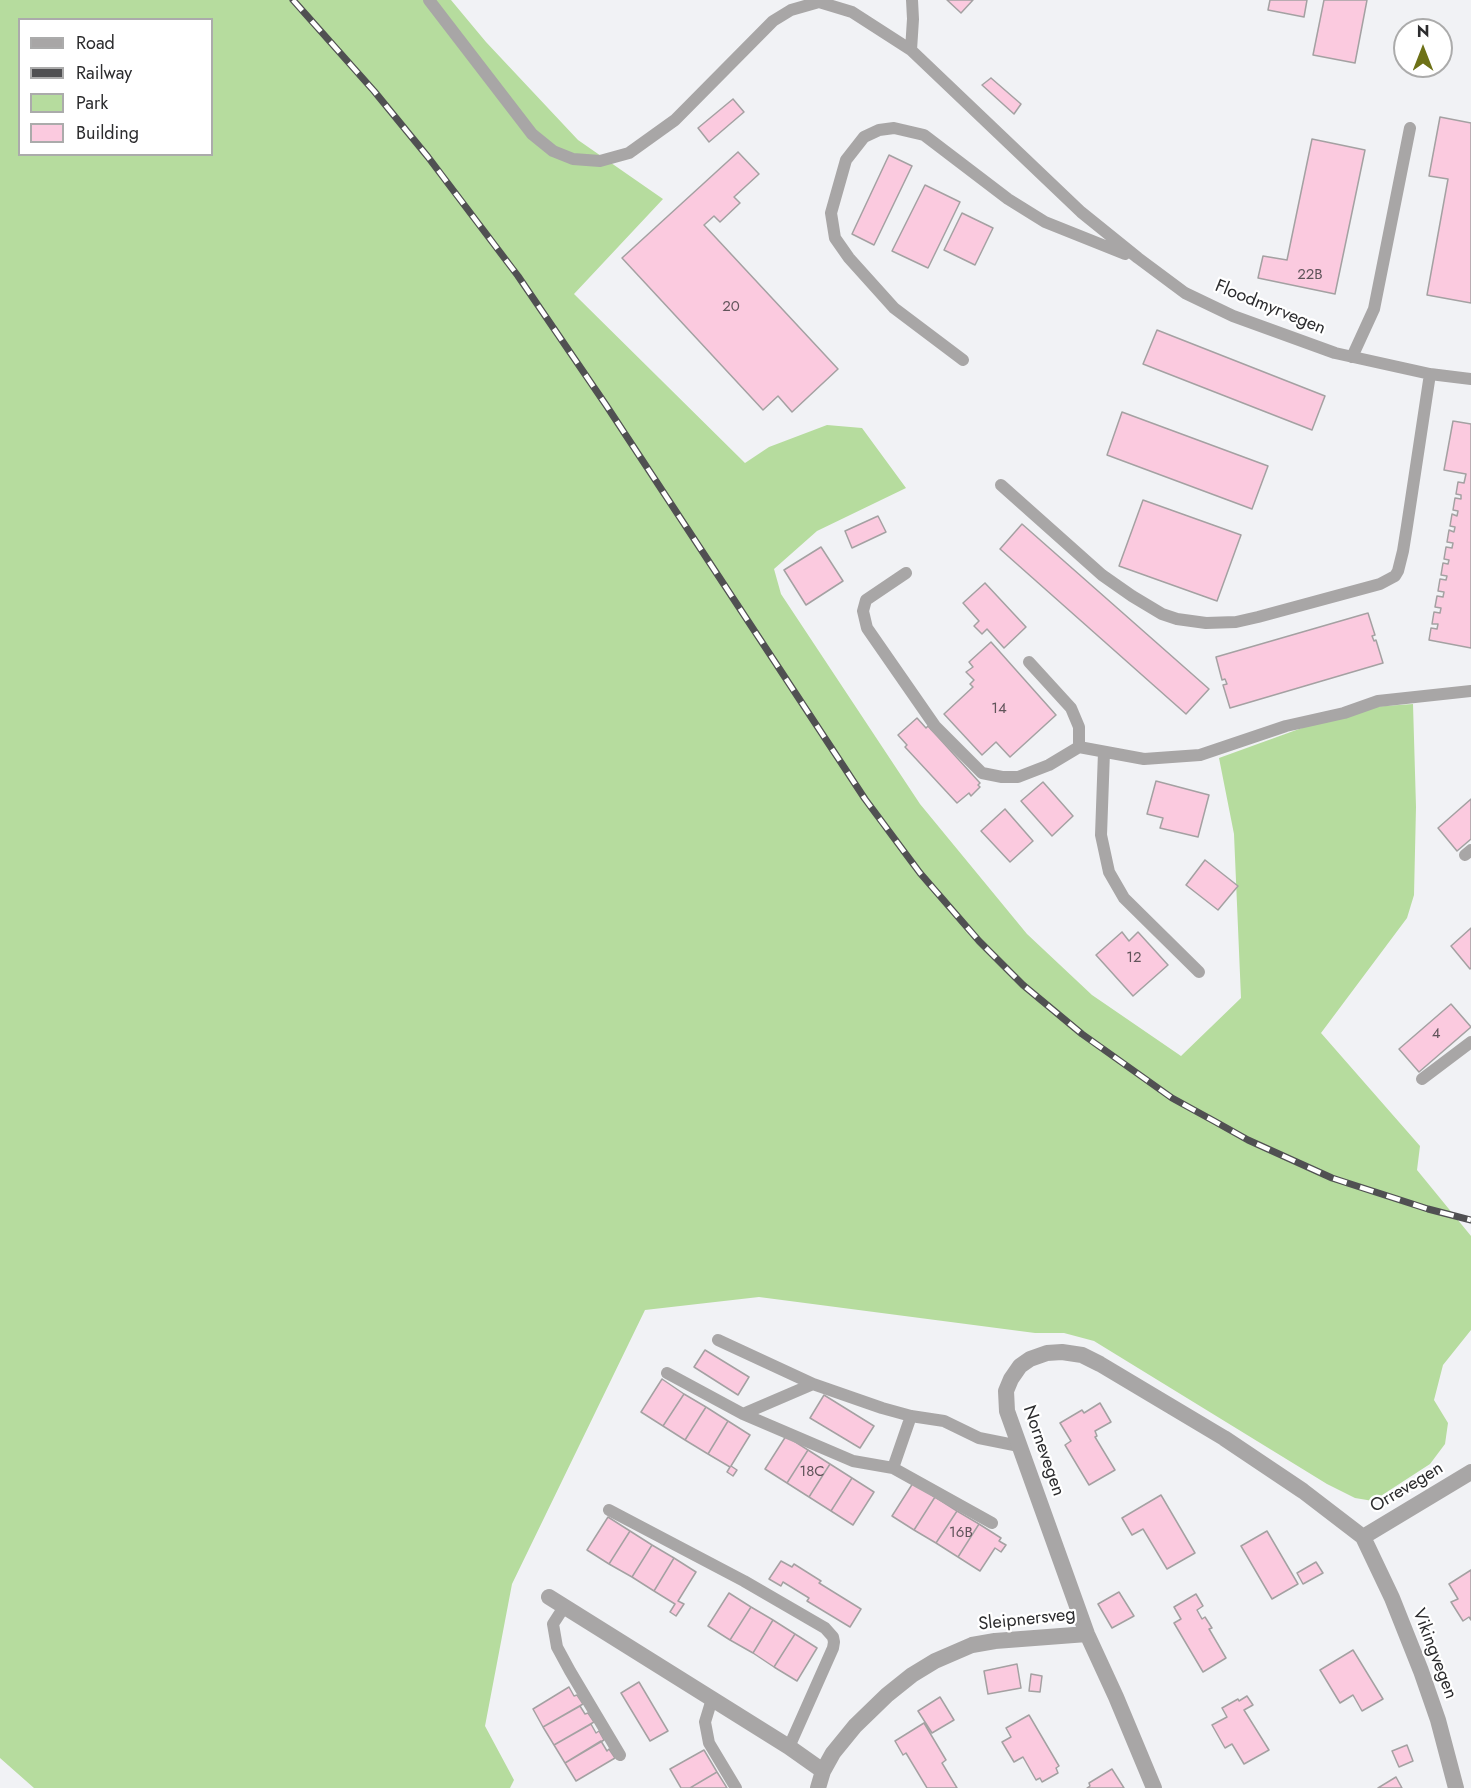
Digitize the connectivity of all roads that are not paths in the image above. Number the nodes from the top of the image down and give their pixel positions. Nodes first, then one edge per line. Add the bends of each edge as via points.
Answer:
1 (429, 0) edge
2 (912, 0) edge
3 (911, 50) junction
4 (1410, 129) dead end
5 (1138, 258) junction
6 (1352, 357) junction
7 (963, 360) dead end
8 (1430, 374) junction
9 (1471, 380) edge
10 (1001, 484) dead end
11 (906, 573) dead end
12 (1029, 662) dead end
13 (1471, 691) edge
14 (1079, 747) junction
15 (1104, 752) junction
16 (1199, 972) dead end
17 (1471, 1042) edge
18 (1422, 1079) dead end
19 (718, 1340) dead end
20 (667, 1373) dead end
21 (813, 1384) junction
22 (743, 1414) junction
23 (910, 1416) junction
24 (1019, 1446) junction
25 (893, 1468) junction
26 (1471, 1472) edge
27 (609, 1510) dead end
28 (992, 1523) dead end
29 (1363, 1537) junction
30 (549, 1597) dead end
31 (564, 1607) junction
32 (1087, 1634) junction
33 (712, 1699) junction
34 (789, 1747) junction
35 (620, 1755) dead end
36 (823, 1771) junction
37 (736, 1788) edge
38 (818, 1788) edge
39 (1154, 1788) edge
40 (1456, 1788) edge

1 - 3 lane, Floodmyrvegen via 532,134 553,152 573,159 600,161 629,153 675,120 773,21 790,10 819,2 852,12
2 - 3 lane
3 - 5 lane, Floodmyrvegen via 1081,212
4 - 6 lane via 1374,309
5 - 6 lane, Floodmyrvegen via 1185,292 1233,316
5 - 7 lane via 1046,222 1008,199 924,135 894,129 864,137 846,160 831,213 836,238 894,308
6 - 8 lane, Floodmyrvegen
8 - 9 lane, Floodmyrvegen
8 - 10 lane via 1403,551 1395,576 1380,584 1258,617 1214,623 1161,614 1102,575
11 - 14 lane via 866,600 863,611 867,628 935,726 982,773 1002,777 1018,777 1049,765
12 - 14 lane via 1071,708 1078,727
13 - 15 lane via 1378,701 1200,755 1144,759
14 - 15 lane
15 - 16 lane via 1101,835 1109,872 1124,898
17 - 18 lane
19 - 21 lane
20 - 22 lane
21 - 22 lane
21 - 23 lane
22 - 25 lane via 853,1461
23 - 24 lane via 944,1421 979,1438
23 - 25 lane
24 - 29 street, Nornevegen via 1007,1411 1006,1391 1020,1366 1047,1353 1082,1355 1224,1438
24 - 32 street, Nornevegen
25 - 28 lane
26 - 29 street, Orrevegen
27 - 34 lane via 744,1581 825,1628 833,1637 834,1648
29 - 40 street, Vikingvegen via 1421,1671
30 - 31 street
31 - 33 street
31 - 35 lane via 553,1624 557,1647
32 - 36 street, Sleipnersveg via 972,1645 935,1661 887,1695 855,1726
32 - 39 street, Nornevegen
33 - 34 street
33 - 37 lane via 705,1722 709,1743
34 - 36 street
36 - 38 street, Sleipnersveg

